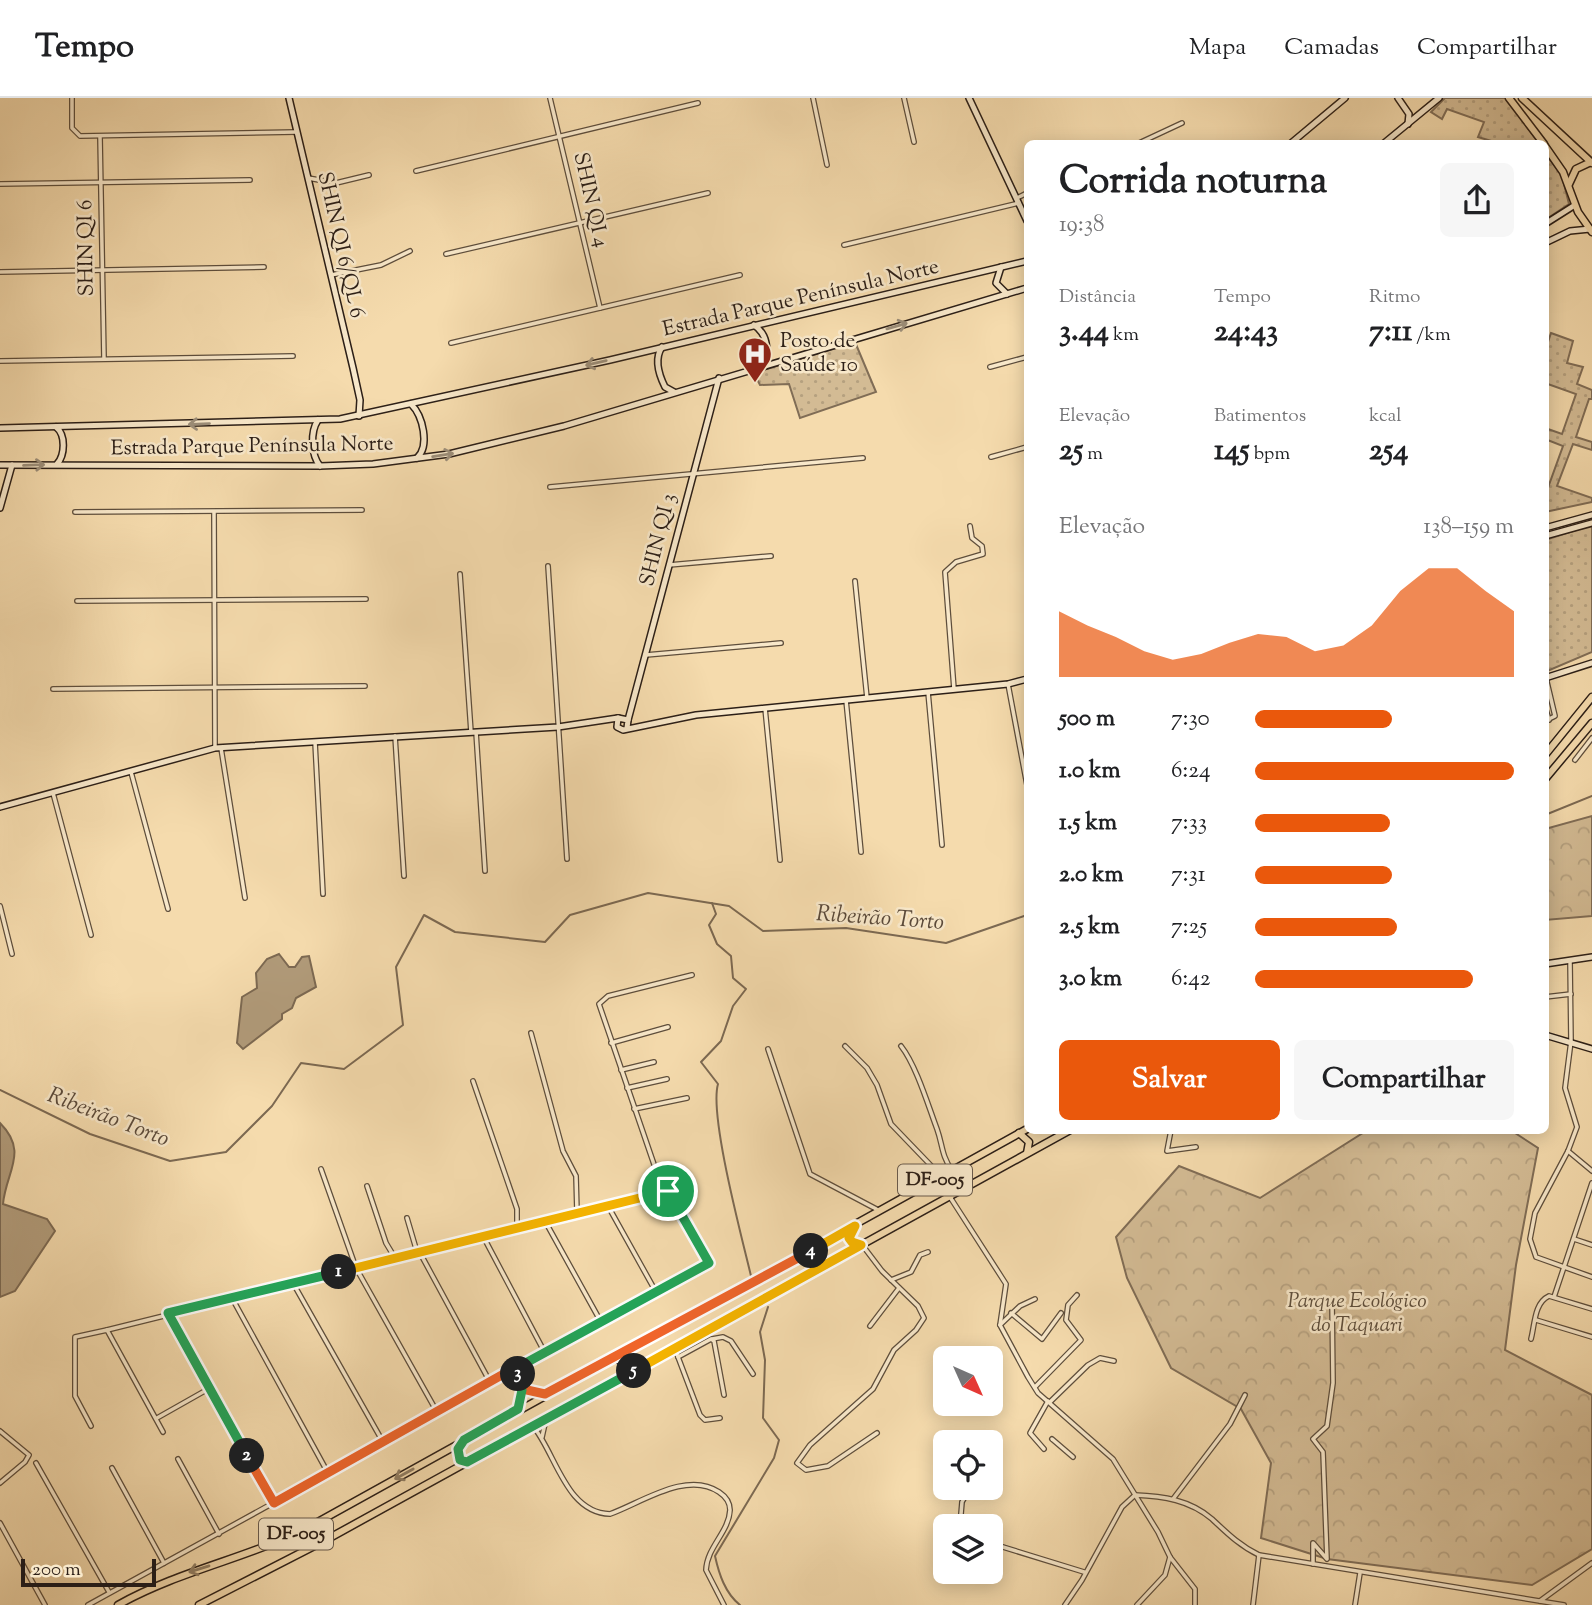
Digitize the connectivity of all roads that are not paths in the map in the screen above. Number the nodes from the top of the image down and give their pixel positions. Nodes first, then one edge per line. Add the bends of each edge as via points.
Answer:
1 (72, 98) edge
2 (289, 98) edge
3 (550, 98) edge
4 (813, 98) edge
5 (904, 98) edge
6 (1345, 98) edge
7 (1398, 98) edge
8 (1439, 98) edge
9 (1509, 98) edge
10 (1522, 98) edge
11 (972, 100) edge
12 (698, 103) dead end
13 (1182, 123) dead end
14 (1408, 124) junction
15 (297, 132) junction
16 (1302, 135) junction
17 (100, 137) junction
18 (559, 137) junction
19 (1146, 140) edge
20 (1295, 140) edge
21 (1303, 140) edge
22 (1388, 140) edge
23 (1541, 140) edge
24 (915, 142) dead end
25 (1549, 152) edge
26 (1591, 163) edge
27 (827, 165) dead end
28 (416, 171) dead end
29 (369, 175) dead end
30 (308, 178) junction
31 (250, 180) dead end
32 (101, 182) junction
33 (0, 184) edge
34 (1569, 185) junction
35 (708, 192) dead end
36 (1024, 196) edge
37 (1018, 200) junction
38 (1575, 205) junction
39 (1024, 214) edge
40 (1549, 221) edge
41 (579, 224) junction
42 (1591, 231) edge
43 (1549, 241) edge
44 (844, 244) dead end
45 (410, 251) dead end
46 (446, 254) dead end
47 (1024, 262) edge
48 (264, 267) dead end
49 (1001, 267) junction
50 (0, 272) edge
51 (102, 272) junction
52 (331, 275) junction
53 (740, 275) dead end
54 (1024, 289) edge
55 (1007, 294) junction
56 (600, 308) junction
57 (753, 324) junction
58 (451, 344) dead end
59 (662, 348) junction
60 (293, 356) dead end
61 (1024, 358) edge
62 (104, 359) junction
63 (0, 361) edge
64 (763, 365) junction
65 (990, 367) dead end
66 (719, 378) junction
67 (708, 382) junction
68 (674, 392) junction
69 (713, 393) junction
70 (360, 400) junction
71 (411, 404) junction
72 (368, 414) junction
73 (359, 416) junction
74 (318, 420) junction
75 (56, 427) junction
76 (0, 428) edge
77 (1024, 448) edge
78 (991, 457) dead end
79 (863, 458) dead end
80 (414, 460) junction
81 (57, 464) junction
82 (6, 465) edge
83 (320, 466) junction
84 (692, 474) junction
85 (550, 487) dead end
86 (0, 508) edge
87 (362, 510) dead end
88 (75, 512) dead end
89 (214, 512) junction
90 (1592, 515) edge
91 (1592, 523) edge
92 (970, 526) dead end
93 (1549, 527) edge
94 (1549, 535) edge
95 (771, 556) dead end
96 (669, 565) junction
97 (548, 566) dead end
98 (460, 574) dead end
99 (855, 581) dead end
100 (213, 599) junction
101 (366, 599) dead end
102 (77, 601) dead end
103 (781, 643) dead end
104 (646, 655) junction
105 (1591, 664) edge
106 (1549, 677) edge
107 (1024, 679) edge
108 (1007, 684) junction
109 (365, 686) dead end
110 (215, 687) junction
111 (53, 689) dead end
112 (954, 690) junction
113 (1549, 690) edge
114 (928, 692) junction
115 (635, 695) junction
116 (1592, 697) edge
117 (867, 698) junction
118 (846, 700) junction
119 (765, 708) junction
120 (619, 718) junction
121 (1549, 719) edge
122 (628, 720) junction
123 (593, 723) junction
124 (1592, 723) edge
125 (643, 724) junction
126 (558, 727) junction
127 (617, 727) junction
128 (627, 728) junction
129 (473, 732) junction
130 (395, 736) junction
131 (1592, 738) edge
132 (315, 742) junction
133 (218, 748) junction
134 (1549, 749) edge
135 (1575, 760) dead end
136 (1024, 770) edge
137 (131, 772) junction
138 (1549, 774) edge
139 (53, 793) junction
140 (0, 807) edge
141 (942, 845) dead end
142 (861, 852) dead end
143 (566, 859) dead end
144 (780, 860) dead end
145 (485, 871) dead end
146 (404, 876) dead end
147 (323, 894) dead end
148 (245, 898) dead end
149 (0, 906) edge
150 (168, 909) dead end
151 (91, 935) dead end
152 (12, 954) dead end
153 (1592, 957) edge
154 (1570, 961) junction
155 (1549, 964) edge
156 (692, 975) dead end
157 (1571, 993) junction
158 (1549, 997) edge
159 (668, 1027) dead end
160 (531, 1033) dead end
161 (1549, 1036) edge
162 (1571, 1041) junction
163 (611, 1043) junction
164 (845, 1046) dead end
165 (901, 1046) dead end
166 (768, 1049) dead end
167 (1592, 1049) edge
168 (654, 1062) dead end
169 (621, 1070) junction
170 (667, 1079) dead end
171 (472, 1081) dead end
172 (627, 1088) junction
173 (687, 1098) dead end
174 (634, 1109) junction
175 (1024, 1130) edge
176 (1019, 1133) junction
177 (1063, 1134) edge
178 (1170, 1134) edge
179 (1196, 1147) dead end
180 (1568, 1151) junction
181 (1026, 1154) junction
182 (321, 1169) dead end
183 (952, 1171) junction
184 (1592, 1171) edge
185 (942, 1177) junction
186 (1592, 1183) edge
187 (368, 1186) dead end
188 (668, 1191) junction
189 (950, 1196) junction
190 (608, 1206) junction
191 (881, 1211) junction
192 (577, 1213) junction
193 (407, 1218) dead end
194 (545, 1221) junction
195 (855, 1226) junction
196 (517, 1227) junction
197 (483, 1236) junction
198 (1574, 1239) junction
199 (861, 1245) junction
200 (1592, 1245) edge
201 (418, 1252) junction
202 (928, 1252) dead end
203 (395, 1258) junction
204 (356, 1268) junction
205 (1564, 1268) junction
206 (1592, 1277) edge
207 (891, 1280) junction
208 (293, 1283) junction
209 (899, 1288) junction
210 (656, 1292) junction
211 (1077, 1296) dead end
212 (1554, 1297) junction
213 (232, 1298) junction
214 (1035, 1299) dead end
215 (1332, 1300) dead end
216 (1592, 1309) edge
217 (168, 1313) junction
218 (1011, 1313) junction
219 (1061, 1313) dead end
220 (1536, 1320) junction
221 (601, 1322) junction
222 (1000, 1325) junction
223 (870, 1326) dead end
224 (107, 1330) junction
225 (1592, 1338) edge
226 (711, 1339) junction
227 (1531, 1339) dead end
228 (675, 1349) junction
229 (545, 1353) junction
230 (678, 1357) junction
231 (614, 1358) junction
232 (1114, 1361) dead end
233 (516, 1367) junction
234 (510, 1371) junction
235 (752, 1374) dead end
236 (623, 1377) junction
237 (490, 1383) junction
238 (1034, 1387) junction
239 (210, 1388) junction
240 (545, 1394) junction
241 (724, 1395) dead end
242 (1245, 1395) dead end
243 (1049, 1402) junction
244 (518, 1409) junction
245 (437, 1412) junction
246 (156, 1418) junction
247 (720, 1418) dead end
248 (546, 1419) junction
249 (91, 1426) dead end
250 (533, 1426) junction
251 (0, 1431) edge
252 (163, 1432) dead end
253 (877, 1433) dead end
254 (542, 1437) junction
255 (1052, 1439) dead end
256 (464, 1440) junction
257 (383, 1442) junction
258 (1044, 1449) dead end
259 (1073, 1457) dead end
260 (178, 1460) dead end
261 (467, 1462) junction
262 (36, 1463) dead end
263 (112, 1468) dead end
264 (328, 1473) junction
265 (0, 1483) edge
266 (1135, 1495) junction
267 (1173, 1499) junction
268 (274, 1503) junction
269 (0, 1523) edge
270 (219, 1534) junction
271 (1003, 1547) edge
272 (1259, 1555) junction
273 (1170, 1557) junction
274 (164, 1563) junction
275 (1592, 1563) edge
276 (1313, 1564) junction
277 (1084, 1572) junction
278 (1360, 1573) junction
279 (110, 1593) junction
280 (1504, 1597) junction
281 (1540, 1601) junction
282 (45, 1605) edge
283 (88, 1605) edge
284 (118, 1605) edge
285 (199, 1605) edge
286 (724, 1605) edge
287 (1065, 1605) edge
288 (1137, 1605) edge
289 (1195, 1605) edge
290 (1253, 1605) edge
291 (1355, 1605) edge
292 (1503, 1605) edge
293 (1564, 1605) edge

1 - 17 street via 74,134
2 - 15 main road, SHIN QI 6/QL 6
3 - 18 street, SHIN QI 4
4 - 27 street
5 - 24 street
6 - 16 main road
7 - 14 main road via 1409,114
8 - 14 main road
9 - 23 main road
10 - 26 main road
11 - 37 main road
12 - 18 street
13 - 19 street
14 - 22 main road
15 - 17 street
15 - 30 main road, SHIN QI 6/QL 6
16 - 20 main road
16 - 21 main road
17 - 32 street, SHIN QI 6
18 - 28 street
18 - 41 street, SHIN QI 4
25 - 34 main road
26 - 34 main road via 1576,169
29 - 30 street via 337,183
30 - 52 main road, SHIN QI 6/QL 6
31 - 32 street
32 - 33 street
32 - 51 street, SHIN QI 6
34 - 38 main road
35 - 41 street
36 - 37 street
37 - 39 main road
37 - 44 street
38 - 40 main road
38 - 42 main road
41 - 46 street
41 - 56 street, SHIN QI 4
42 - 43 main road via 1570,231
45 - 52 street via 381,265
47 - 49 main road, Estrada Parque Península Norte
48 - 51 street
49 - 55 main road via 996,283
49 - 57 main road, Estrada Parque Península Norte
50 - 51 street
51 - 62 street, SHIN QI 6
52 - 70 main road, SHIN QI 6/QL 6
53 - 56 street
54 - 55 main road, Estrada Parque Península Norte
64 -> 55 main road, Estrada Parque Península Norte
56 - 58 street
57 - 59 main road, Estrada Parque Península Norte
57 - 64 main road via 766,341
59 - 68 main road via 657,357 660,374 665,387
59 -> 71 main road, Estrada Parque Península Norte
60 - 62 street
61 - 65 street
62 - 63 street
64 - 66 main road, Estrada Parque Península Norte
66 - 67 main road, Estrada Parque Península Norte
66 - 69 main road, SHIN QI 3
67 - 68 main road, Estrada Parque Península Norte
67 - 69 main road
80 -> 68 main road, Estrada Parque Península Norte via 499,444
69 - 84 main road, SHIN QI 3
70 - 72 main road, SHIN QI 6/QL 6
70 - 73 main road, SHIN QI 6/QL 6
71 - 72 main road, Estrada Parque Península Norte
71 - 80 main road via 425,444
72 - 73 main road, Estrada Parque Península Norte
73 - 74 main road, Estrada Parque Península Norte
74 -> 75 main road, Estrada Parque Península Norte
74 - 83 main road via 313,436 314,459
75 - 76 main road, Estrada Parque Península Norte
75 - 81 main road via 62,433 63,455
77 - 78 street
79 - 84 street
80 - 83 main road, Estrada Parque Península Norte
82 -> 81 main road, Estrada Parque Península Norte
81 - 83 main road, Estrada Parque Península Norte
82 - 86 main road
84 - 85 street
84 - 96 main road, SHIN QI 3
87 - 89 street
88 - 89 street
89 - 100 street
90 - 93 main road
91 - 94 main road
92 - 112 street via 983,554 956,562 945,572
95 - 96 street
96 - 104 main road, SHIN QI 3
97 - 126 street
98 - 129 street
99 - 117 street
100 - 101 street
100 - 102 street
100 - 110 street
103 - 104 street
104 - 115 main road, SHIN QI 3
105 - 106 main road
107 - 108 main road
108 - 112 main road
108 - 136 street
109 - 110 street
110 - 111 street
110 - 133 street
112 - 114 main road
113 - 121 street via 1555,713
114 - 117 main road
114 - 141 street
115 - 120 main road, SHIN QI 3
115 - 122 main road, SHIN QI 3
116 - 134 main road
117 - 118 main road
118 - 119 main road
118 - 142 street
119 - 125 main road
119 - 144 street
120 - 122 main road
120 - 123 main road
120 - 127 main road
122 - 125 main road
122 - 128 main road, SHIN QI 3
123 - 126 main road
123 - 127 main road
124 - 138 main road
125 - 128 main road
126 - 129 main road
126 - 143 street
127 - 128 main road
129 - 130 main road
129 - 145 street
130 - 132 main road
130 - 146 street
131 - 135 street
132 - 133 main road
132 - 147 street
133 - 137 main road
133 - 148 street
137 - 139 main road
137 - 150 street
139 - 140 main road
139 - 151 street
149 - 152 street
153 - 154 main road
154 - 155 main road
154 - 157 street
156 - 163 street via 602,998 598,1004
157 - 158 street
157 - 162 street
159 - 163 street
160 - 192 street via 563,1151 576,1176
161 - 162 main road
162 - 167 main road
162 - 180 street via 1565,1088 1577,1121
163 - 169 street
164 - 185 street via 877,1084 891,1124
165 - 183 street
166 - 191 street via 810,1174
168 - 169 street
169 - 172 street
170 - 172 street
171 - 196 street via 517,1209
172 - 174 street
173 - 174 street
174 - 188 street
175 - 176 main road, DF-005
176 - 181 main road via 1029,1142
176 - 183 main road, DF-005
177 - 181 main road, DF-005
178 - 179 street via 1167,1151
180 - 184 street
180 - 205 street via 1535,1213 1530,1240 1536,1257
181 - 189 main road, DF-005
182 - 204 street
183 - 185 main road, DF-005
185 - 191 main road, DF-005
186 - 198 street
187 - 203 street
188 - 190 street
188 - 210 street via 709,1263
189 - 199 main road, DF-005
189 - 222 street via 1006,1284
190 - 192 street
190 - 210 street
191 - 195 main road, DF-005
192 - 194 street
193 - 201 street
194 - 196 street
194 - 221 street
195 - 199 main road via 849,1238
195 - 231 main road, DF-005
196 - 197 street
197 - 201 street
197 - 229 street
198 - 200 street
198 - 205 street
199 - 207 street
199 - 228 main road, DF-005
201 - 203 street
201 - 237 street
202 - 207 street via 920,1255 911,1272
203 - 204 street
204 - 208 street
204 - 245 street
205 - 206 street
205 - 212 street
207 - 209 street
208 - 213 street
208 - 257 street
209 - 223 street
209 - 253 street via 918,1306 922,1321 894,1350 873,1389 810,1445 797,1463 806,1470 828,1466
210 - 221 street
211 - 238 street via 1068,1305 1066,1320 1082,1340
212 - 216 street
212 - 220 street via 1541,1301
213 - 217 street
213 - 264 street
214 - 218 street
215 - 276 street via 1333,1382 1326,1426 1313,1439 1323,1452 1327,1559 1313,1543
217 - 224 street
217 - 239 street
218 - 219 street via 1042,1339
218 - 222 street
220 - 225 street
220 - 227 street
221 - 229 street
222 - 238 street
224 - 246 street
224 - 249 street via 75,1337 75,1396
226 - 230 street
226 - 235 street via 731,1341
226 - 241 street
228 - 230 street
228 - 236 main road, DF-005
229 - 233 street
230 - 247 street via 703,1419
231 - 236 main road via 624,1362
231 - 240 main road, DF-005
232 - 243 street via 1100,1358 1088,1365
233 - 234 street
233 - 240 street via 527,1390
234 - 237 street
234 - 244 street via 522,1390
236 - 248 main road, DF-005
237 - 245 street
238 - 243 street
239 - 246 street
239 - 268 street
240 - 244 main road, DF-005
242 - 267 street via 1230,1424
243 - 258 street via 1030,1433
243 - 266 street via 1107,1453
244 - 256 main road, DF-005
245 - 257 street
246 - 252 street
248 - 250 main road, DF-005
248 - 254 street
250 - 254 street
250 - 261 main road, DF-005
251 - 265 street via 29,1455
254 - 286 street via 571,1491 600,1514 688,1485 706,1485 721,1493 730,1504 730,1514 712,1546 706,1570
255 - 259 street
256 - 261 main road via 457,1454
256 -> 284 main road, DF-005 via 298,1533 247,1555 158,1583
257 - 264 street
260 - 270 street
261 - 285 main road, DF-005
262 - 279 street
263 - 274 street
264 - 268 street
266 - 267 street
266 - 273 street
266 - 277 street via 1122,1507
267 - 272 street via 1204,1513
268 - 270 street
269 - 282 street
270 - 274 street
271 - 277 street
272 - 276 street
272 - 290 street
273 - 288 street via 1165,1575
273 - 289 street via 1195,1589
274 - 279 street
275 - 281 street
276 - 278 street
277 - 287 street
278 - 280 street
278 - 291 street
279 - 283 street
280 - 281 street
280 - 292 street
281 - 293 street

